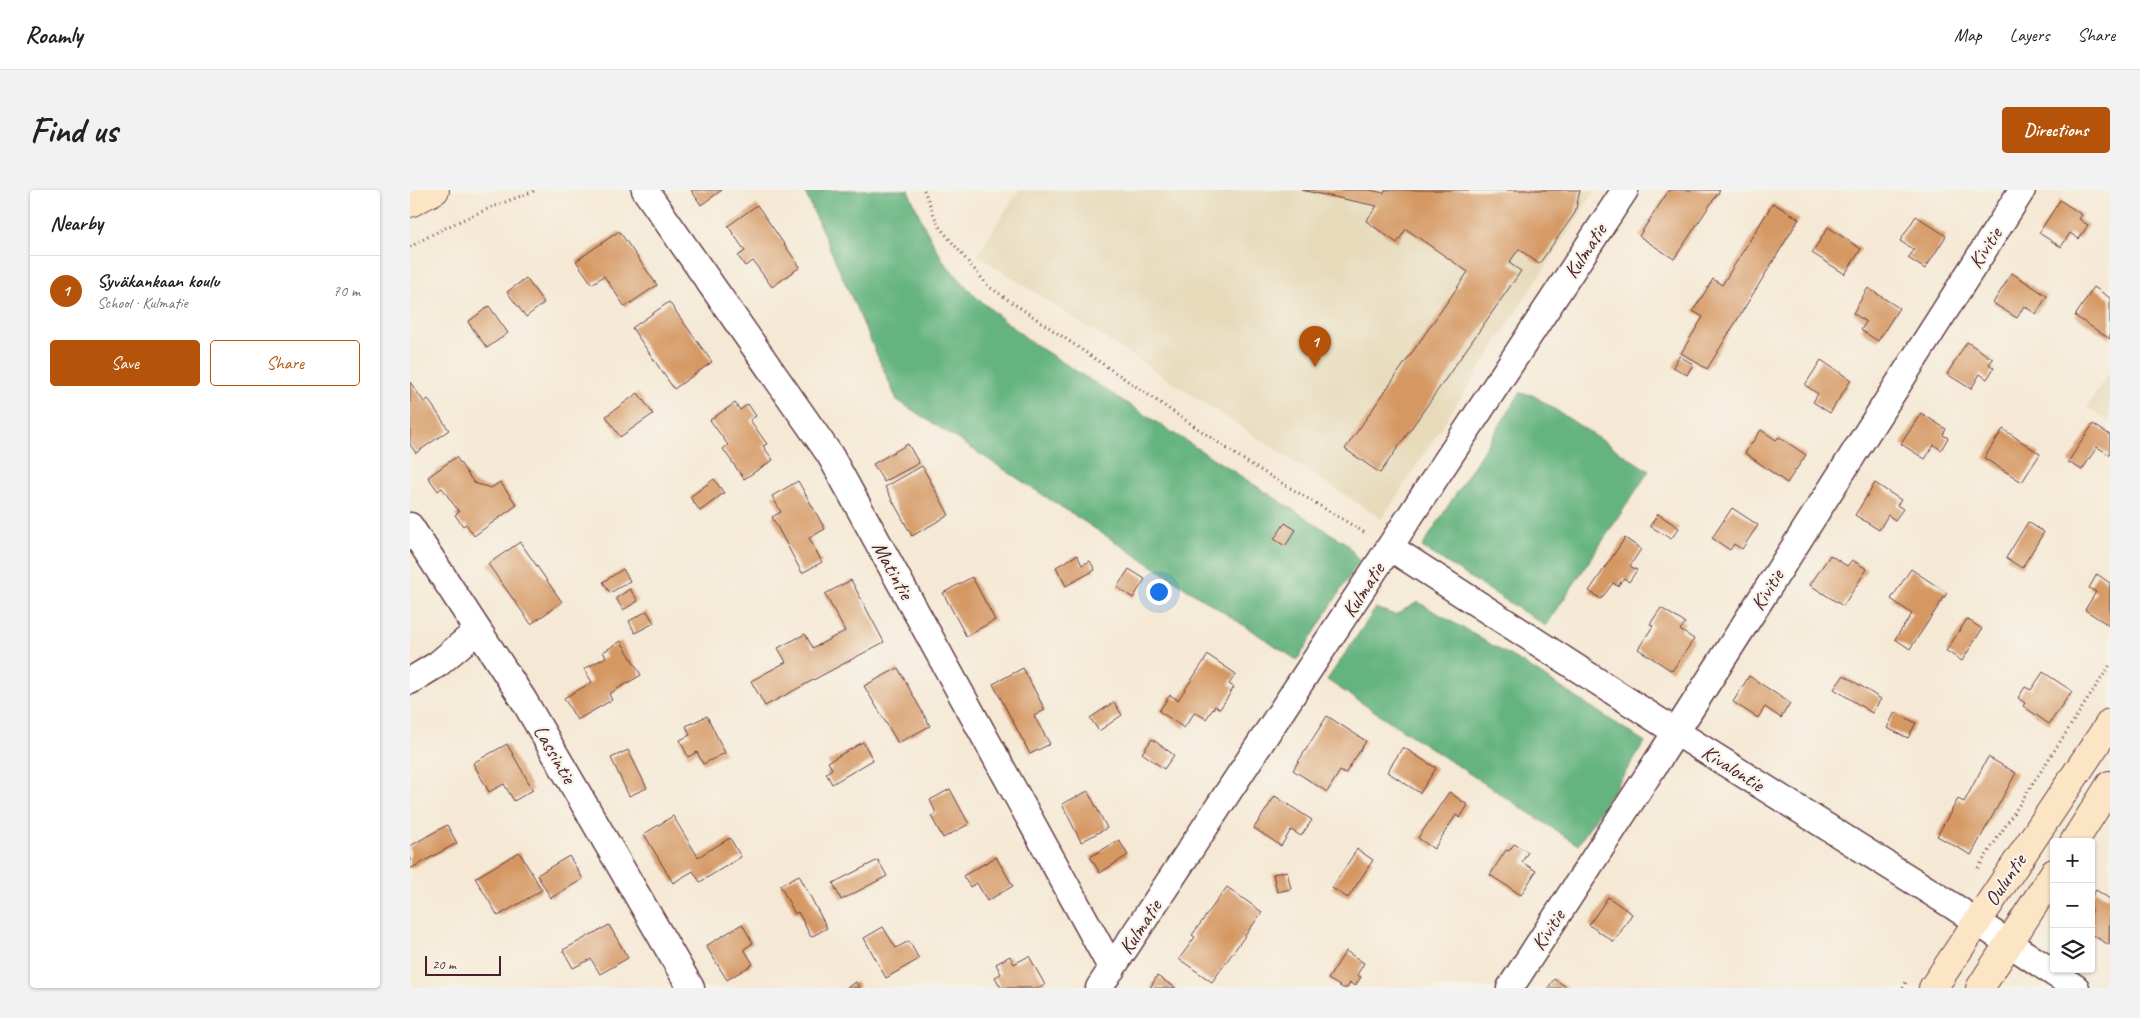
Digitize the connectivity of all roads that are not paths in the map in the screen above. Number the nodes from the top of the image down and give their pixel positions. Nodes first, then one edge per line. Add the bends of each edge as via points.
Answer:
1 (435, 190) edge
2 (645, 190) edge
3 (1625, 190) edge
4 (2022, 190) edge
5 (410, 203) edge
6 (410, 526) edge
7 (1390, 548) junction
8 (478, 630) junction
9 (410, 681) edge
10 (2110, 723) edge
11 (1676, 732) junction
12 (2110, 785) edge
13 (2077, 838) edge
14 (2050, 879) edge
15 (1977, 922) junction
16 (2009, 943) junction
17 (1106, 978) edge
18 (691, 988) edge
19 (1510, 988) edge
20 (1933, 988) edge
21 (1980, 988) edge
22 (2076, 988) edge

1 - 5 main road
2 - 17 street, Matintie via 830,455
3 - 7 street, Kulmatie
4 - 11 street, Kivitie
6 - 8 street, Lassintie
7 - 11 street, Kivalontie
7 - 17 street, Kulmatie
8 - 9 street via 438,664
8 - 18 street, Lassintie via 523,699
10 - 15 main road, Ouluntie
11 - 15 street, Kivalontie
11 - 19 street, Kivitie
12 - 13 main road
14 - 16 main road, Ouluntie
15 - 16 street, Kivalontie
15 - 20 main road, Ouluntie
16 - 21 main road, Ouluntie
16 - 22 street, Kivalontie

